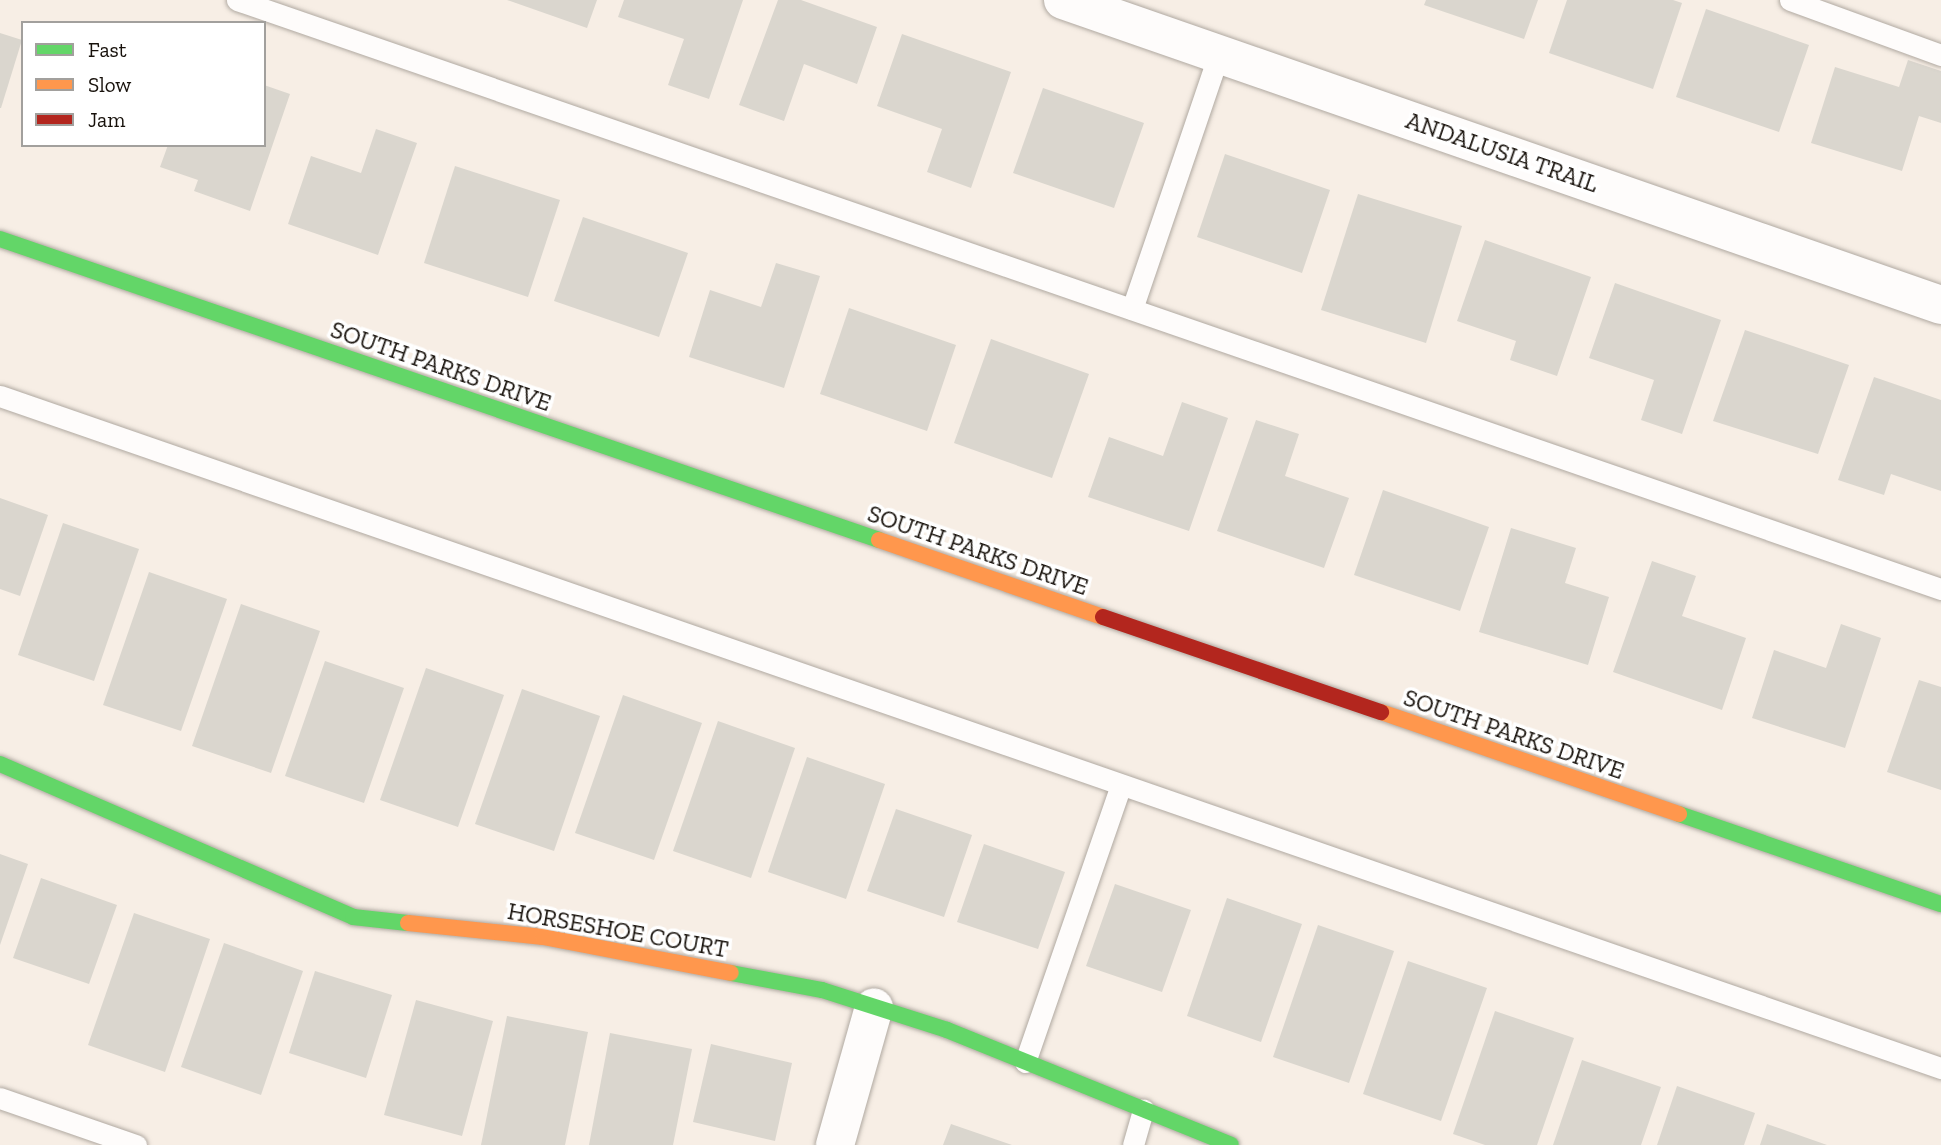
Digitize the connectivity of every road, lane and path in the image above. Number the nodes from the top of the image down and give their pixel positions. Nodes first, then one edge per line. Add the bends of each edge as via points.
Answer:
1 (237, 0) edge
2 (1063, 0) edge
3 (1790, 0) edge
4 (1219, 54) junction
5 (1941, 55) edge
6 (0, 239) edge
7 (1941, 305) edge
8 (1132, 309) junction
9 (0, 396) edge
10 (1941, 589) edge
11 (0, 764) edge
12 (1121, 786) junction
13 (1941, 904) edge
14 (874, 1007) junction
15 (1025, 1062) junction
16 (1941, 1068) edge
17 (0, 1098) edge
18 (1143, 1110) junction
19 (136, 1145) edge
20 (835, 1145) edge
21 (1133, 1145) edge
22 (1231, 1145) edge

1 - 8 lane
2 - 4 street, ANDALUSIA TRAIL
3 - 5 lane
4 - 7 street, ANDALUSIA TRAIL
4 - 8 lane
6 - 13 street, SOUTH PARKS DRIVE
8 - 10 lane
9 - 12 lane
11 - 14 street, HORSESHOE COURT via 354,917 542,937 822,990
12 - 15 lane
12 - 16 lane
14 - 15 street, HORSESHOE COURT
14 - 20 street
15 - 18 street, HORSESHOE COURT
17 - 19 lane
18 - 21 lane
18 - 22 street, HORSESHOE COURT

